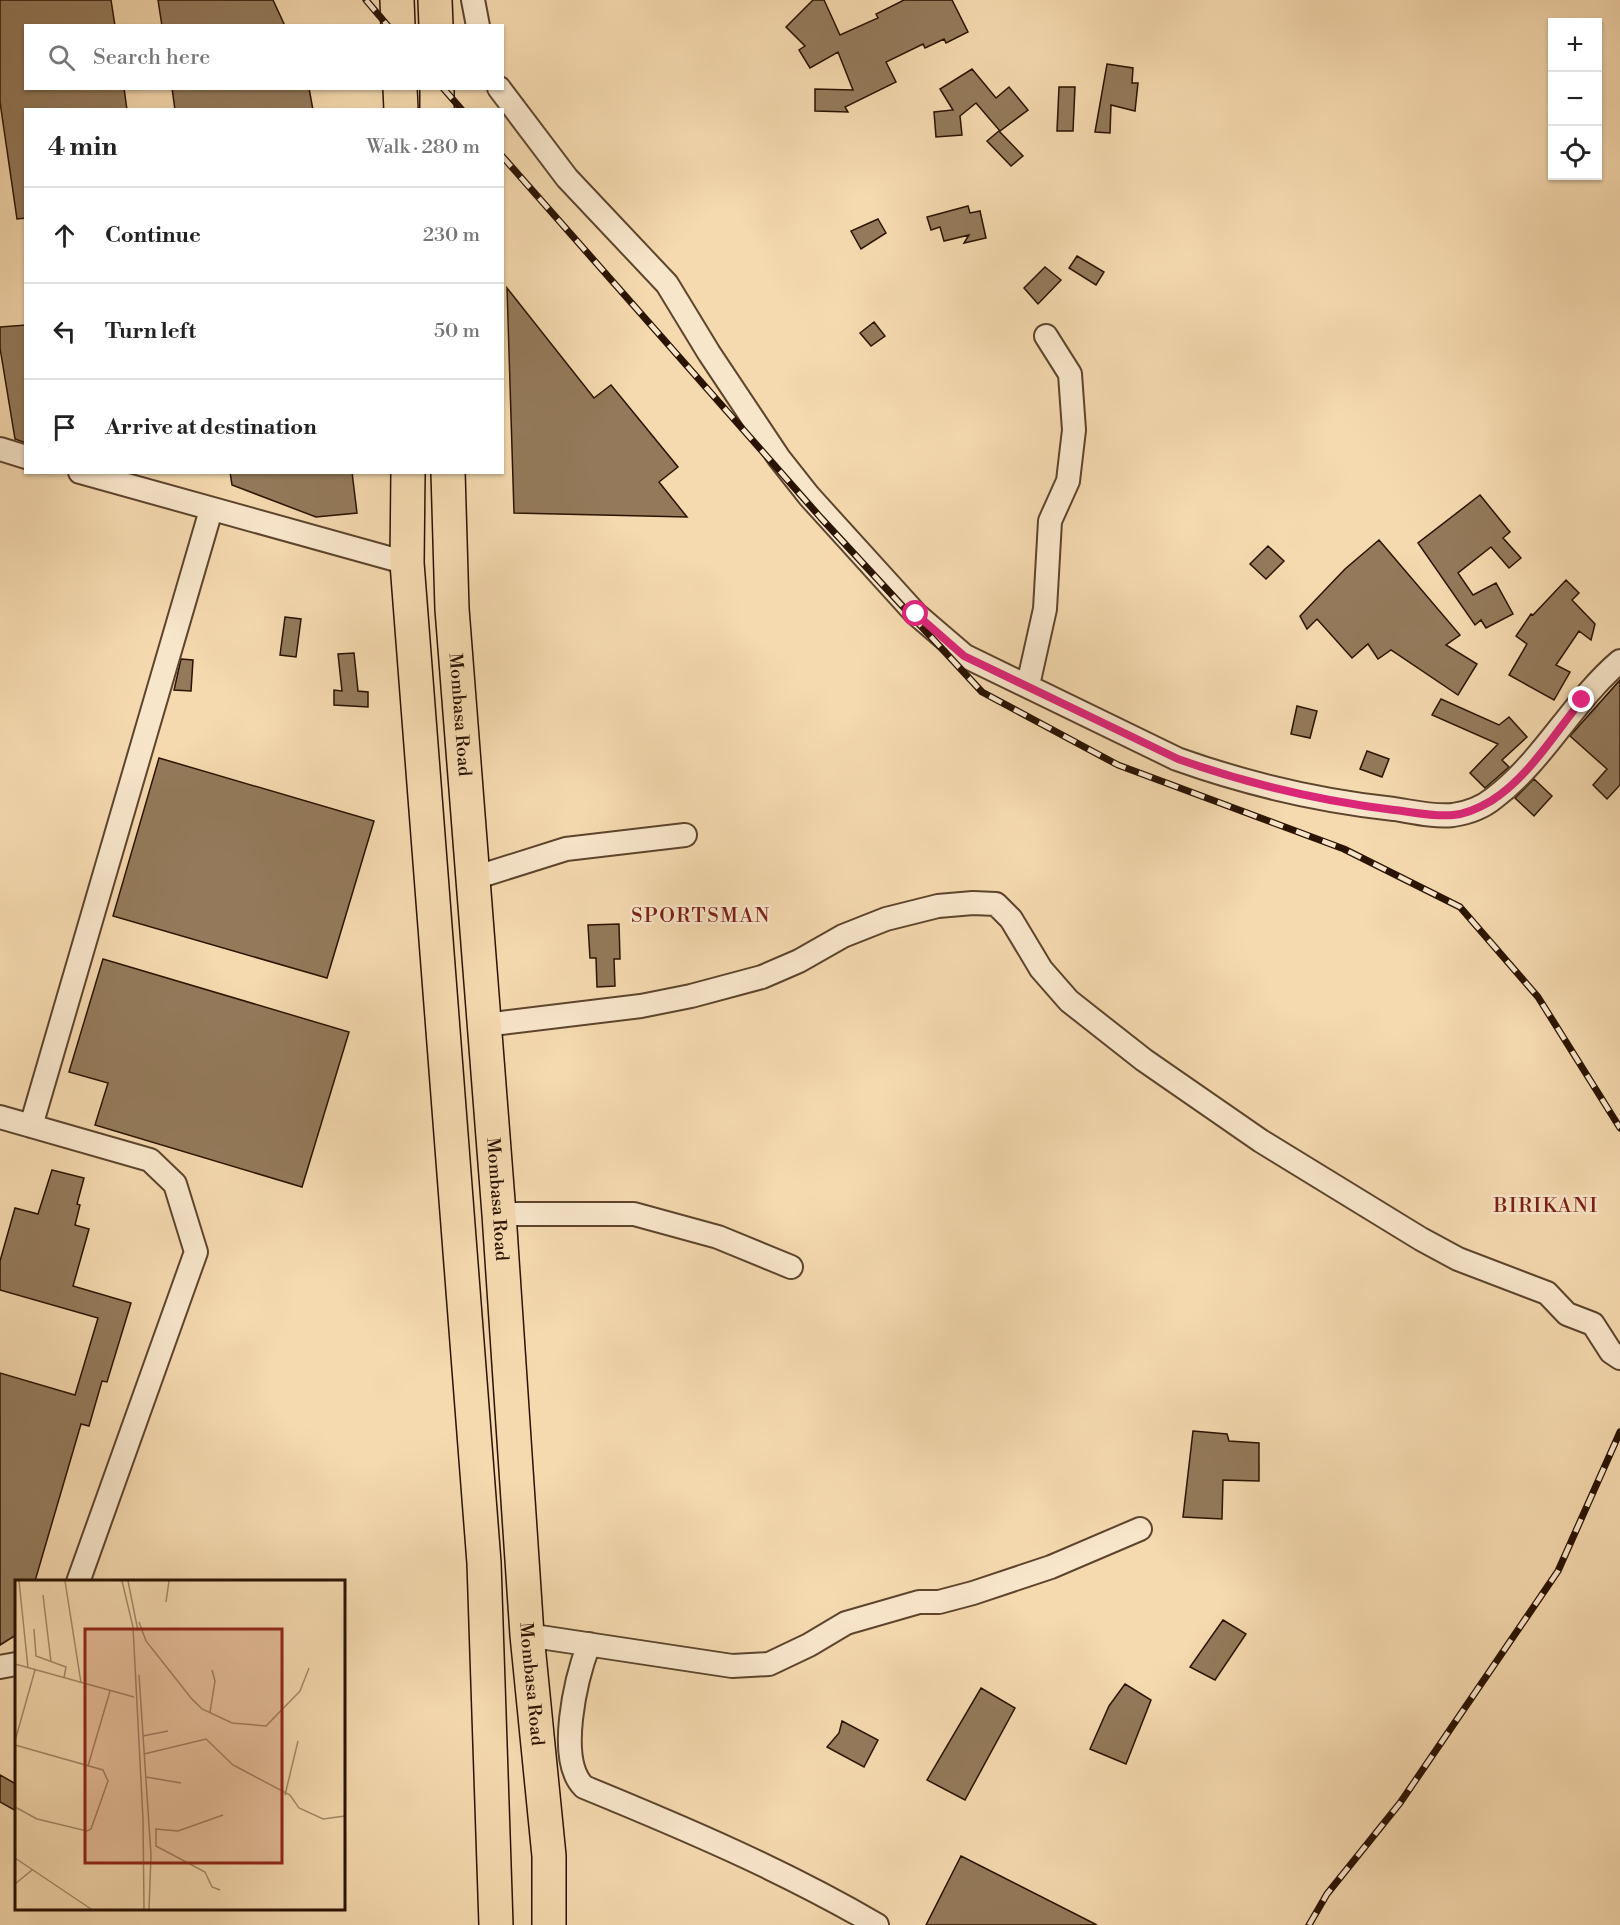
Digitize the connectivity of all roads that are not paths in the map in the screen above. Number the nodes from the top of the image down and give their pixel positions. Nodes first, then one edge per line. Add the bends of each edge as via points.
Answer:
1 (397, 0) edge
2 (473, 0) edge
3 (398, 24) edge
4 (478, 24) edge
5 (400, 90) edge
6 (437, 90) edge
7 (501, 90) edge
8 (401, 108) edge
9 (437, 108) edge
10 (1046, 336) dead end
11 (0, 449) edge
12 (24, 456) edge
13 (87, 474) edge
14 (408, 474) edge
15 (448, 474) edge
16 (211, 510) junction
17 (407, 563) junction
18 (1620, 661) edge
19 (1028, 685) junction
20 (685, 835) dead end
21 (474, 878) junction
22 (485, 1025) junction
23 (0, 1117) edge
24 (31, 1126) junction
25 (500, 1214) junction
26 (791, 1267) dead end
27 (1620, 1358) edge
28 (1140, 1529) dead end
29 (78, 1580) edge
30 (527, 1635) junction
31 (589, 1644) junction
32 (15, 1664) edge
33 (0, 1667) edge
34 (496, 1925) edge
35 (549, 1925) edge
36 (877, 1925) edge

1 - 3 highway
2 - 4 street
5 - 8 highway
6 - 9 highway
7 - 19 street via 567,178 667,284 779,458 845,537 946,642 972,660
10 - 19 street via 1070,374 1074,430 1068,481 1050,521 1045,609
11 - 12 street
13 - 16 street
14 - 17 highway
15 - 21 highway, Mombasa Road via 452,609
16 - 17 street
16 - 24 street
17 - 34 highway via 483,1563
18 - 19 street via 1517,779 1482,806 1452,815 1298,795 1210,771
20 - 21 street via 566,849
21 - 22 highway, Mombasa Road
22 - 25 highway, Mombasa Road
22 - 27 street via 691,996 762,977 886,919 938,906 996,904 1011,919 1041,969 1069,1002 1144,1060 1251,1135 1421,1239 1458,1259 1547,1293 1567,1314 1593,1324 1611,1352
23 - 24 street
24 - 29 street via 150,1160 175,1184 196,1252
25 - 26 street via 634,1214 718,1237
25 - 30 highway, Mombasa Road
28 - 31 street via 1051,1567 973,1593 939,1602 919,1602 846,1623 769,1664 732,1666
30 - 31 street
30 - 35 highway, Mombasa Road via 549,1856
31 - 36 street via 569,1739 576,1779 584,1787 720,1843
32 - 33 street

